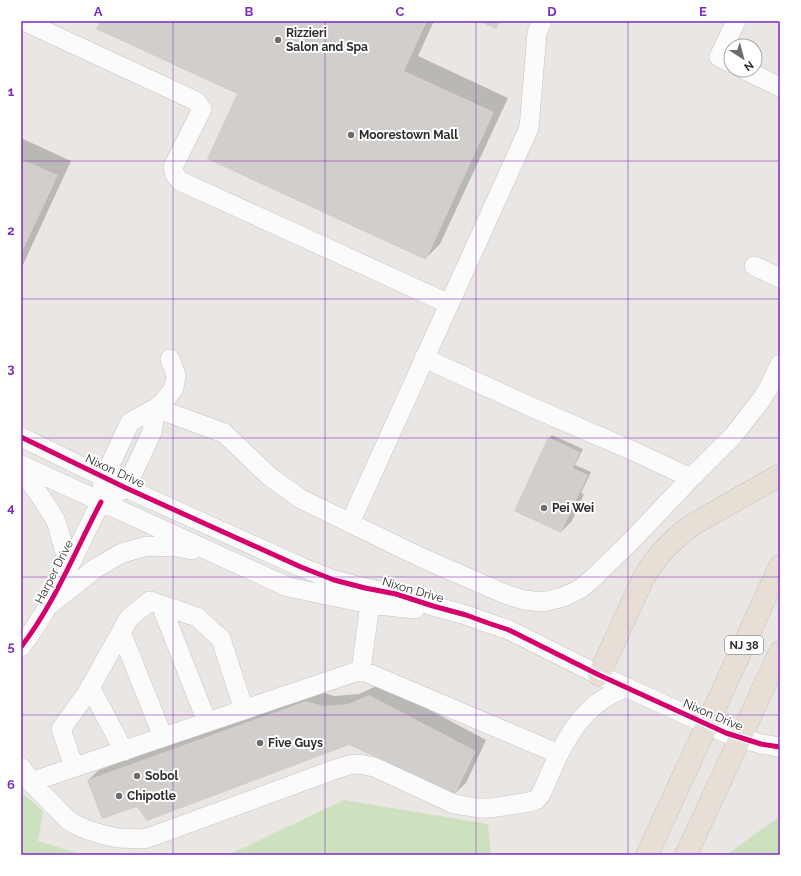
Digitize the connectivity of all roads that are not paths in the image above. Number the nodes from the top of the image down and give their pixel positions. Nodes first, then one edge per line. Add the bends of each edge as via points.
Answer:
1 (31, 21) edge
2 (542, 21) edge
3 (736, 21) edge
4 (728, 38) edge
5 (723, 49) edge
6 (723, 59) edge
7 (761, 78) edge
8 (780, 87) edge
9 (754, 266) dead end
10 (780, 278) edge
11 (449, 304) junction
12 (170, 358) dead end
13 (424, 358) junction
14 (780, 364) edge
15 (156, 408) junction
16 (21, 437) edge
17 (21, 465) edge
18 (21, 475) edge
19 (780, 475) edge
20 (104, 478) junction
21 (691, 478) junction
22 (126, 488) junction
23 (101, 502) junction
24 (350, 523) junction
25 (217, 555) junction
26 (69, 566) junction
27 (780, 566) edge
28 (370, 604) junction
29 (161, 605) junction
30 (48, 606) junction
31 (466, 615) junction
32 (121, 632) junction
33 (21, 647) edge
34 (780, 652) edge
35 (361, 670) junction
36 (599, 675) junction
37 (625, 686) junction
38 (90, 687) junction
39 (244, 710) junction
40 (207, 722) junction
41 (707, 725) junction
42 (163, 737) junction
43 (741, 737) junction
44 (780, 747) edge
45 (124, 751) junction
46 (559, 754) junction
47 (74, 767) junction
48 (26, 774) edge
49 (647, 855) edge
50 (686, 855) edge

1 - 11 street via 30,24 199,104 202,109 173,167 180,181
2 - 11 street via 537,33 529,128
3 - 4 street
5 - 6 street via 719,57
7 - 8 street
9 - 10 street
11 - 13 street
12 - 15 street, Harper Drive via 176,375 174,388
13 - 21 street
13 - 24 street
14 - 21 street via 768,389 752,412 733,436
15 - 20 street, Harper Drive via 130,422
15 - 22 street via 152,432
15 - 24 street via 224,433 269,476 301,499
16 - 20 street, Nixon Drive
17 - 23 street, Nixon Drive
18 - 26 street via 30,482 56,521
19 - 36 highway via 692,525 659,554 643,579
20 - 22 street, Nixon Drive
20 - 23 street, Harper Drive
21 - 24 street via 592,579 580,589 563,597 543,602 505,594
22 - 23 street
22 - 31 street, Nixon Drive via 307,570 334,580 396,594
23 - 25 street, Nixon Drive
23 - 26 street, Harper Drive
25 - 28 street, Nixon Drive via 288,587
25 - 30 street via 162,546 146,546 122,553 96,568
26 - 30 street, Harper Drive
27 - 41 highway, NJ 38
28 - 31 street, Nixon Drive
28 - 35 street
29 - 32 street via 150,601 129,618
29 - 39 street via 197,617 221,639
29 - 40 street
30 - 33 street, Harper Drive
31 - 36 street, Nixon Drive via 509,630
32 - 38 street
32 - 42 street
34 - 43 highway, NJ 38
35 - 39 street
35 - 46 street
36 - 37 street, Nixon Drive
37 - 41 street, Nixon Drive
37 - 46 street via 586,713 571,731
38 - 45 street
38 - 47 street via 61,729
39 - 40 street
40 - 42 street
41 - 43 street, Nixon Drive
41 - 49 highway, NJ 38
42 - 45 street
43 - 44 street, Nixon Drive
43 - 50 highway, NJ 38
45 - 47 street
46 - 48 street via 541,794 536,800 529,802 492,808 454,804 374,767 359,764 336,769 144,838 118,838 78,826 68,820
47 - 48 street

